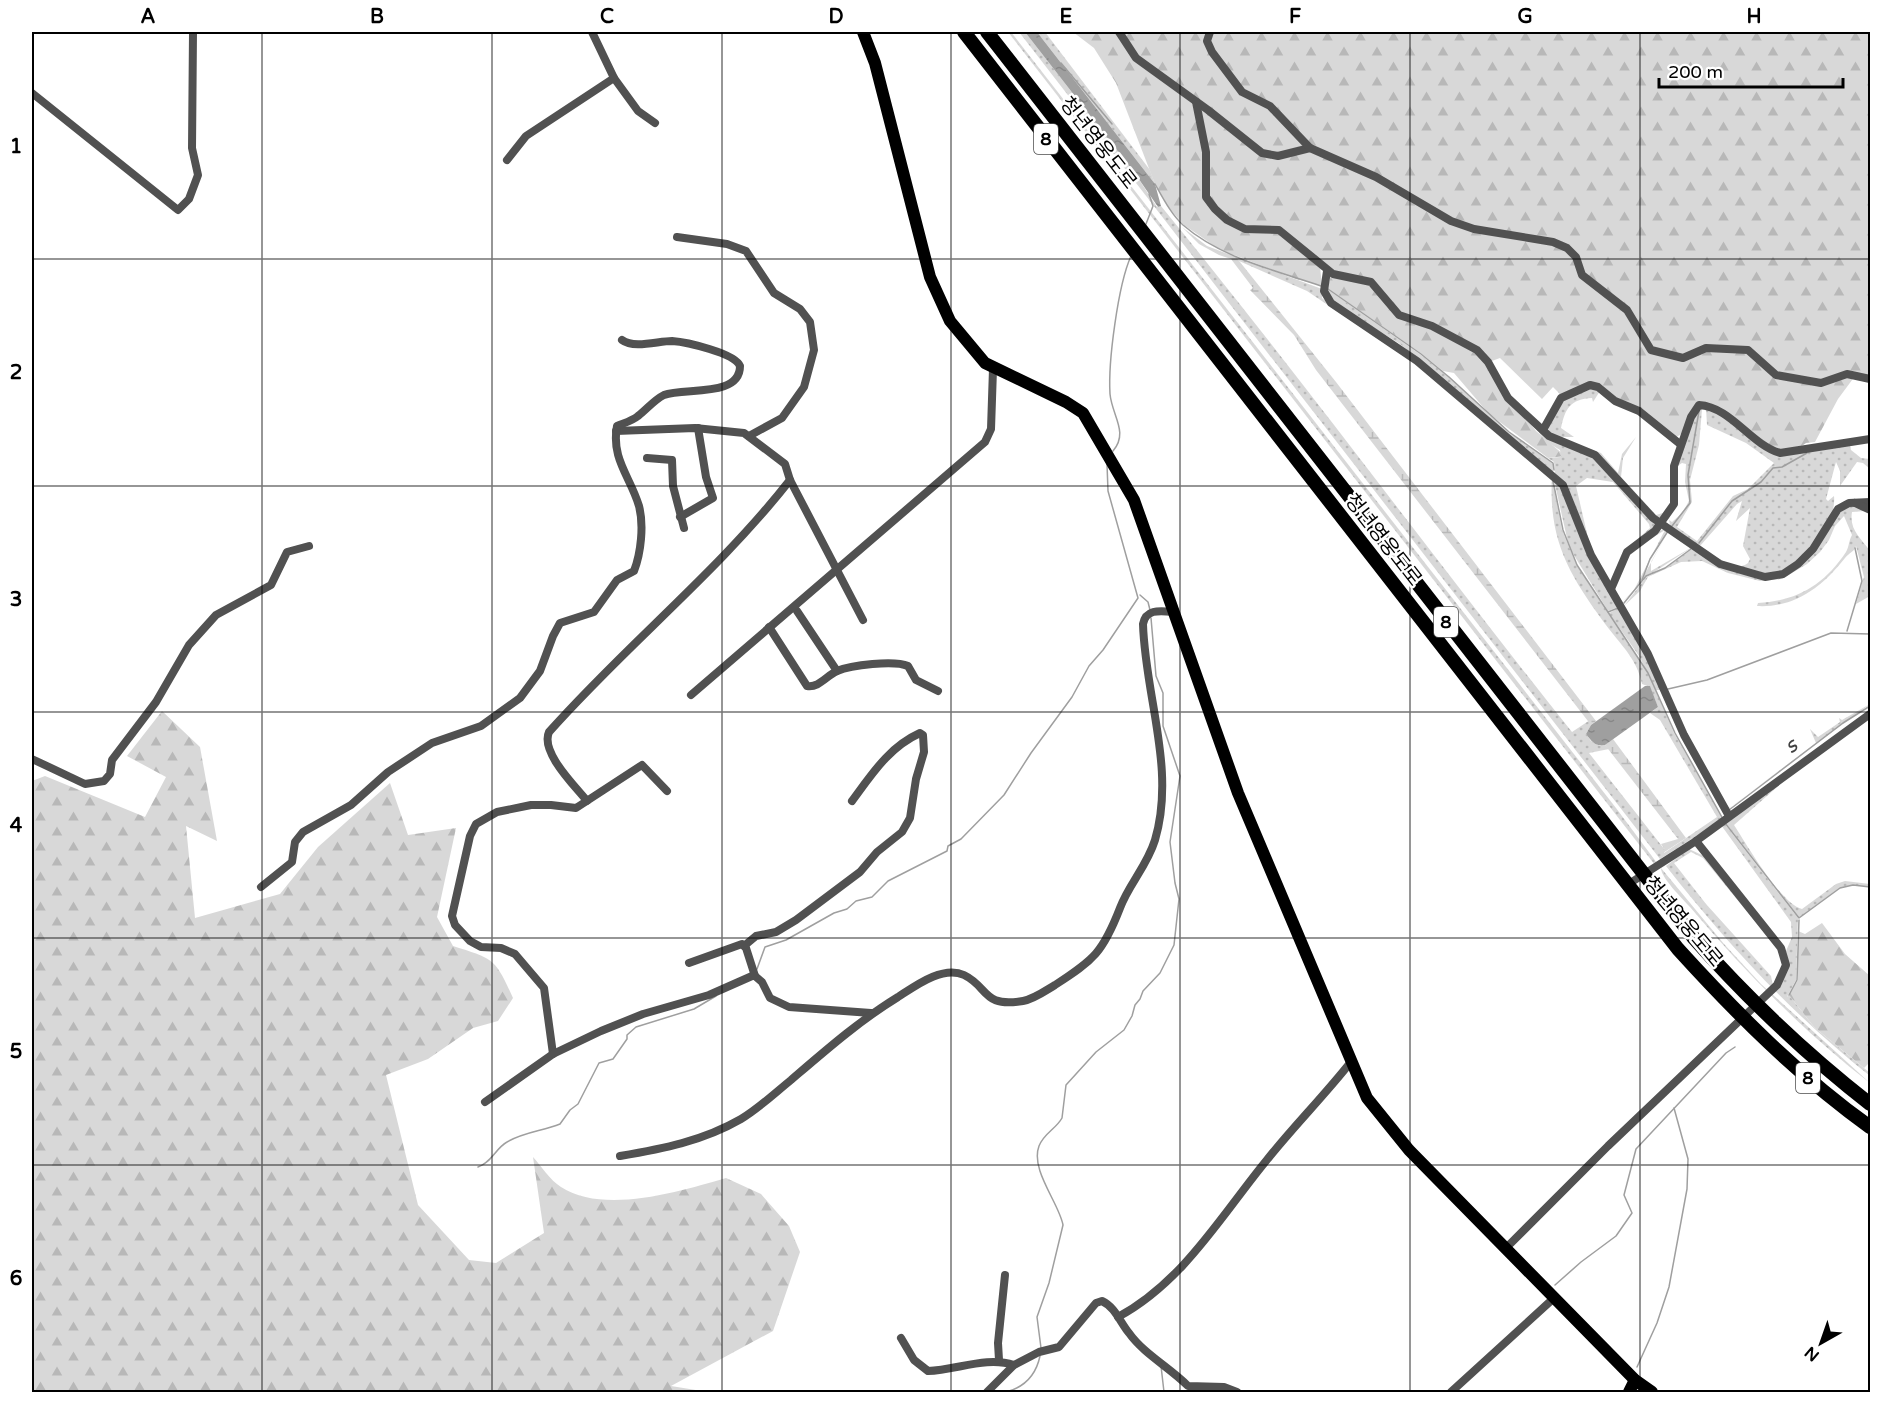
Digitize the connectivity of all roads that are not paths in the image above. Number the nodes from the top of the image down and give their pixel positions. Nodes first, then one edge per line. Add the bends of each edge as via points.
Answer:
1 (193, 32) edge
2 (592, 32) edge
3 (863, 32) edge
4 (964, 32) edge
5 (987, 32) edge
6 (1119, 32) edge
7 (1210, 32) edge
8 (614, 78) junction
9 (32, 93) edge
10 (1196, 102) junction
11 (655, 123) dead end
12 (1310, 148) junction
13 (507, 160) dead end
14 (677, 237) dead end
15 (1327, 271) junction
16 (622, 340) dead end
17 (993, 369) junction
18 (1870, 379) edge
19 (698, 428) junction
20 (1543, 430) junction
21 (616, 431) junction
22 (749, 436) junction
23 (1870, 439) edge
24 (1680, 444) junction
25 (647, 458) dead end
26 (790, 480) junction
27 (1854, 502) junction
28 (1870, 502) edge
29 (1870, 510) edge
30 (680, 517) junction
31 (1661, 523) junction
32 (684, 528) dead end
33 (309, 546) dead end
34 (836, 570) junction
35 (1611, 589) junction
36 (797, 611) dead end
37 (1175, 612) junction
38 (863, 620) dead end
39 (769, 627) junction
40 (837, 671) junction
41 (938, 691) dead end
42 (691, 694) dead end
43 (1870, 714) edge
44 (32, 759) edge
45 (667, 791) dead end
46 (586, 801) junction
47 (852, 801) dead end
48 (1727, 818) junction
49 (1696, 841) junction
50 (1643, 875) junction
51 (1627, 885) junction
52 (261, 887) dead end
53 (744, 946) junction
54 (689, 963) dead end
55 (755, 976) junction
56 (871, 1013) junction
57 (553, 1054) junction
58 (1350, 1063) junction
59 (485, 1102) dead end
60 (1870, 1104) edge
61 (1870, 1127) edge
62 (620, 1156) dead end
63 (1506, 1248) junction
64 (1005, 1275) dead end
65 (1554, 1298) junction
66 (1118, 1317) junction
67 (901, 1338) dead end
68 (999, 1360) junction
69 (1014, 1365) junction
70 (1635, 1380) junction
71 (987, 1392) edge
72 (1237, 1392) edge
73 (1451, 1392) edge
74 (1629, 1392) edge
75 (1652, 1392) edge

1 - 9 street via 192,148 198,175 189,199 178,210
2 - 8 street
3 - 17 main road via 875,63 937,297 963,340
4 - 51 highway, 청년영웅도로 / 8
5 - 50 highway, 청년영웅도로 / 8
6 - 10 street via 1136,58
7 - 12 street via 1212,52 1242,92 1270,106
8 - 11 street via 638,111
8 - 13 street via 526,136
10 - 12 street via 1262,153 1278,156
10 - 15 street via 1206,152 1205,190 1209,202 1227,220 1245,229 1279,230
12 - 18 street via 1376,177 1451,221 1568,248 1582,275 1627,310 1651,350 1683,358 1706,348 1748,350 1776,375 1821,383 1847,374
14 - 22 street via 746,250 774,293 800,309 810,322 814,350 804,387 782,418
15 - 20 street via 1371,282 1399,315 1432,326 1477,350 1508,398
15 - 35 street via 1323,291 1330,303 1417,361 1563,485 1591,555
16 - 21 street via 686,343 733,357 740,370 733,382 722,387 662,396 635,418 617,426
17 - 34 street via 988,438
17 - 37 main road via 1076,407 1089,420 1146,528
19 - 21 street
19 - 22 street
19 - 30 street via 713,498
20 - 24 street via 1561,398 1590,385 1639,411
20 - 31 street via 1556,441 1595,455
21 - 52 street via 618,458 640,514 639,551 631,574 617,580 594,612 560,624 540,671 520,698 481,726 432,743 388,772 346,808 303,831 295,842 292,862
22 - 26 street via 785,464
23 - 24 street via 1780,453 1767,448 1719,412 1699,405
24 - 31 street via 1672,474 1674,504
25 - 30 street via 672,460 672,486
26 - 34 street
26 - 46 street via 713,567 604,672 549,732 551,754
27 - 28 street
27 - 29 street
27 - 31 street via 1838,509 1820,540 1798,564 1774,577 1720,564
30 - 32 street
31 - 35 street via 1627,552
33 - 44 street via 287,552 271,585 216,615 189,645 156,702 112,760 110,774 104,781 85,784
34 - 38 street
34 - 39 street
35 - 48 street via 1648,654
36 - 40 street
37 - 56 street via 1148,614 1143,624 1162,778 1155,839 1142,872 1125,896 1094,959 1027,1000 997,1001 986,996 966,976 953,973 927,980
37 - 58 main road via 1238,793
39 - 40 street via 807,686 815,686
39 - 42 street
40 - 41 street via 904,664 916,680
43 - 48 street
45 - 46 street via 642,765
46 - 57 street via 576,808 542,804 497,812 476,824 452,916 460,932 475,945 501,948 520,958 544,988
47 - 53 street via 893,750 920,732 923,735 924,752 910,818 902,832 860,872 796,920 776,932 756,936
48 - 49 street
49 - 50 street
49 - 63 street via 1781,948 1786,965 1777,985
50 - 51 street
50 - 60 highway, 청년영웅도로 / 8 via 1693,937 1763,1012
51 - 61 highway, 청년영웅도로 / 8 via 1678,949 1749,1025 1825,1093
53 - 54 street via 737,944
53 - 55 street
55 - 56 street via 770,998 789,1007
55 - 57 street via 698,999 636,1017
56 - 62 street via 740,1120 682,1144
57 - 59 street
58 - 63 main road via 1383,1120
58 - 66 street via 1177,1273
63 - 65 main road
64 - 68 street
65 - 70 main road
65 - 73 street
66 - 69 street via 1107,1303 1099,1301 1062,1344
66 - 72 street via 1141,1346 1188,1386 1224,1387
67 - 68 street via 914,1360 928,1371
68 - 69 street
69 - 71 street
70 - 74 main road
70 - 75 main road

